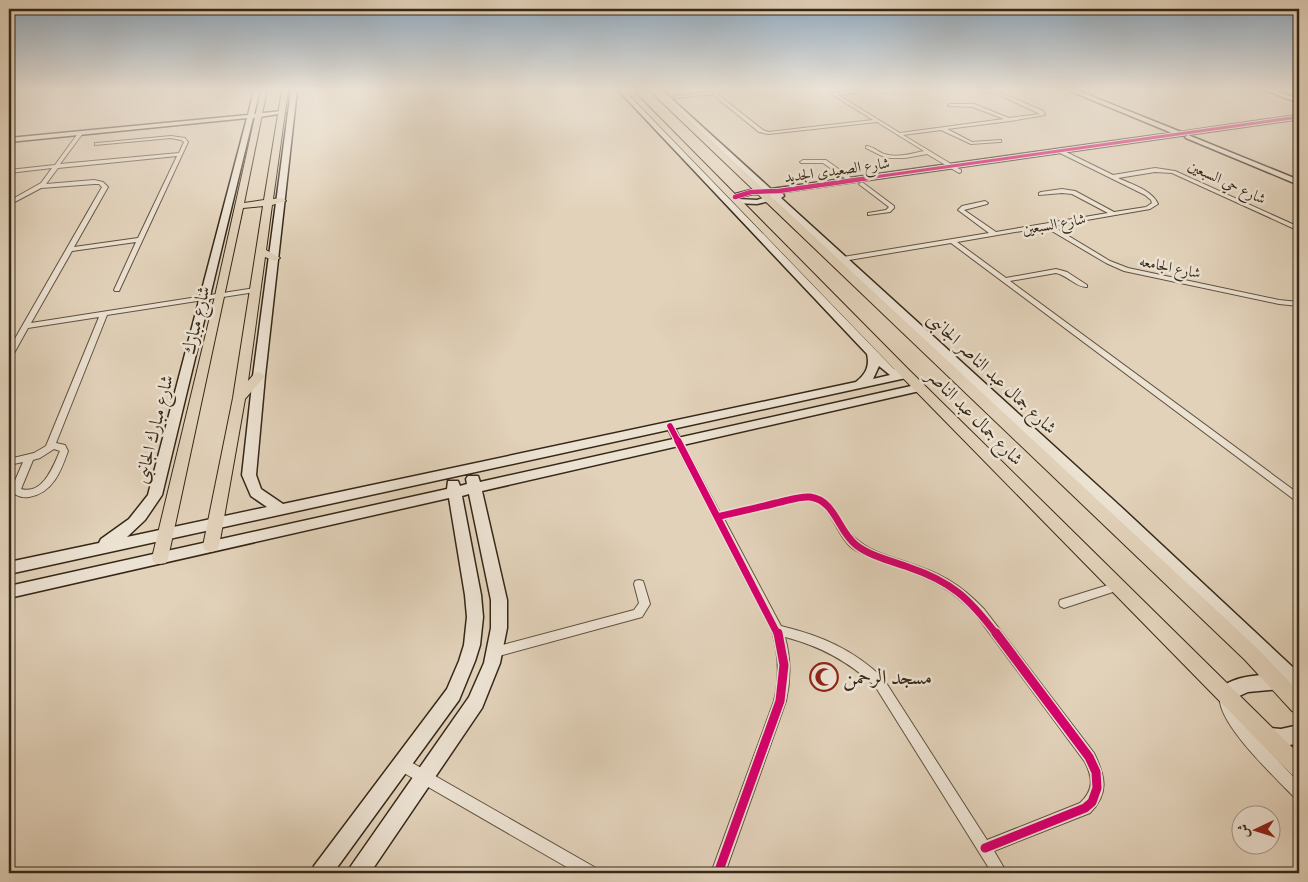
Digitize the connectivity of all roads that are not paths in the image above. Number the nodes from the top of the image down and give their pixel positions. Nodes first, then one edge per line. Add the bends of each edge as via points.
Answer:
1 (109, 131) edge
2 (251, 131) edge
3 (252, 131) edge
4 (279, 131) edge
5 (289, 131) edge
6 (665, 131) edge
7 (698, 131) edge
8 (702, 131) edge
9 (762, 131) edge
10 (791, 131) edge
11 (895, 131) edge
12 (924, 131) edge
13 (947, 131) edge
14 (1176, 131) edge
15 (1177, 131) edge
16 (1205, 131) edge
17 (1229, 131) edge
18 (80, 134) junction
19 (900, 134) junction
20 (1186, 135) junction
21 (9, 141) edge
22 (999, 142) dead end
23 (97, 144) dead end
24 (868, 147) dead end
25 (1060, 150) junction
26 (287, 151) junction
27 (929, 152) junction
28 (181, 154) junction
29 (1068, 155) junction
30 (692, 159) junction
31 (274, 160) junction
32 (804, 162) dead end
33 (56, 166) junction
34 (952, 166) junction
35 (9, 171) edge
36 (959, 171) junction
37 (1112, 177) junction
38 (851, 180) junction
39 (1299, 182) edge
40 (862, 184) junction
41 (40, 186) junction
42 (767, 194) junction
43 (1041, 194) dead end
44 (737, 199) junction
45 (282, 201) junction
46 (268, 202) junction
47 (9, 203) edge
48 (985, 203) dead end
49 (239, 206) junction
50 (870, 214) dead end
51 (1114, 214) junction
52 (1046, 225) junction
53 (1299, 229) edge
54 (995, 234) junction
55 (812, 236) junction
56 (140, 240) junction
57 (952, 241) junction
58 (70, 250) junction
59 (261, 251) junction
60 (275, 258) junction
61 (843, 259) junction
62 (1006, 280) junction
63 (1085, 286) dead end
64 (117, 290) dead end
65 (255, 290) junction
66 (870, 290) junction
67 (823, 294) junction
68 (220, 296) junction
69 (205, 298) junction
70 (1299, 304) edge
71 (104, 314) junction
72 (26, 326) junction
73 (872, 351) junction
74 (9, 355) edge
75 (906, 374) junction
76 (259, 376) junction
77 (860, 385) junction
78 (920, 388) junction
79 (239, 398) junction
80 (670, 426) junction
81 (678, 442) junction
82 (50, 446) junction
83 (29, 458) junction
84 (9, 462) edge
85 (471, 470) junction
86 (451, 474) junction
87 (475, 487) junction
88 (454, 492) junction
89 (1299, 499) edge
90 (281, 509) junction
91 (717, 516) junction
92 (214, 524) junction
93 (166, 534) junction
94 (211, 546) junction
95 (96, 548) junction
96 (160, 558) junction
97 (9, 568) edge
98 (639, 584) dead end
99 (1118, 586) junction
100 (9, 592) edge
101 (1064, 603) dead end
102 (777, 630) junction
103 (495, 652) junction
104 (1293, 680) edge
105 (1226, 694) junction
106 (1299, 705) edge
107 (1299, 734) edge
108 (1269, 737) junction
109 (402, 764) junction
110 (1299, 768) edge
111 (424, 776) junction
112 (1299, 792) edge
113 (985, 848) junction
114 (321, 873) edge
115 (358, 873) edge
116 (591, 873) edge
117 (718, 873) edge
118 (1000, 873) edge

1 - 18 main road
2 - 69 main road, شارع مبارك الجانبى
3 - 49 main road, شارع مبارك
4 - 31 main road
5 - 26 main road
6 - 30 main road, شارع جمال عبد الناصر
7 - 42 main road, شارع جمال عبد الناصر
8 - 42 main road
9 - 10 street
11 - 19 street
12 - 19 street
13 - 22 street via 970,144
14 - 20 main road
15 - 20 main road
16 - 20 main road, شارع الصعيدى الجديد
17 - 20 main road, شارع الصعيدى الجديد
18 - 21 main road
18 - 33 street
19 - 27 street
20 - 25 main road, شارع الصعيدى الجديد
20 - 29 main road, شارع الصعيدى الجديد
20 - 39 main road
23 - 28 street via 178,138 186,142
24 - 27 street via 880,156 888,157
25 - 29 street, شارع السبعين
25 - 34 main road, شارع الصعيدى الجديد
26 - 31 main road
26 - 45 main road
27 - 34 street
28 - 33 street
28 - 56 street
29 - 36 main road, شارع الصعيدى الجديد
29 - 37 street, شارع السبعين
30 - 44 main road, شارع جمال عبد الناصر
30 - 67 main road
31 - 46 main road
32 - 38 street via 826,162
33 - 35 street
33 - 41 street
34 - 36 street
34 - 38 main road, شارع الصعيدى الجديد
36 - 40 main road, شارع الصعيدى الجديد
37 - 51 street, شارع السبعين via 1147,194 1155,202 1148,208
37 - 53 street, شارع حي السبعين via 1155,170 1173,172
38 - 42 main road, شارع الصعيدى الجديد
40 - 42 main road, شارع الصعيدى الجديد
40 - 50 street via 892,207 888,211
41 - 47 street
41 - 58 street via 94,182 105,185
42 - 44 main road, شارع الصعيدى الجديد via 747,192
42 - 44 main road, شارع الصعيدى الجديد via 757,202
42 - 55 main road, شارع جمال عبد الناصر
43 - 51 street via 1062,190 1072,192
44 - 67 main road, شارع جمال عبد الناصر
45 - 46 main road
45 - 60 main road
46 - 49 main road
46 - 59 main road
48 - 54 street via 961,210
49 - 68 main road, شارع مبارك
51 - 52 street, شارع السبعين
52 - 54 street, شارع السبعين
52 - 70 street, شارع الجامعه via 1126,270
54 - 57 street, شارع السبعين
55 - 61 main road
55 - 66 main road, شارع جمال عبد الناصر
56 - 58 street
56 - 64 street
57 - 61 street, شارع السبعين
57 - 62 street
58 - 72 street
59 - 60 main road
59 - 65 main road
60 - 76 main road
61 - 66 main road
62 - 63 street via 1059,272
62 - 89 street
65 - 68 street
65 - 79 main road
66 - 104 main road, شارع جمال عبد الناصر via 1108,512 1251,654
67 - 73 main road
67 - 75 main road, شارع جمال عبد الناصر
68 - 69 street
68 - 93 main road, شارع مبارك
69 - 71 street
69 - 95 main road, شارع مبارك الجانبى via 155,495 134,523
71 - 72 street
71 - 82 street
72 - 74 street
73 - 75 main road via 892,372
73 - 77 main road via 875,366
75 - 77 main road
75 - 78 main road, شارع جمال عبد الناصر
76 - 79 main road
76 - 90 main road via 250,485 260,498
77 - 80 main road
78 - 81 main road
78 - 99 main road, شارع جمال عبد الناصر
79 - 92 main road
80 - 81 street
80 - 85 main road
81 - 87 main road
81 - 91 street
82 - 83 street via 44,453
82 - 83 street via 62,447 64,451 52,479 40,490 20,493 16,490
83 - 84 street
85 - 86 main road
85 - 87 main road
86 - 88 main road
86 - 90 main road
87 - 88 main road
87 - 103 main road via 499,600
88 - 94 main road
88 - 109 main road via 474,606 472,645 453,694
90 - 92 main road
91 - 102 street
91 - 113 street via 802,496 816,498 829,507 856,545 945,581 980,612 1085,750 1098,780 1095,797 1084,808
92 - 93 main road
92 - 94 main road
93 - 95 main road
93 - 96 main road, شارع مبارك
94 - 96 main road
95 - 97 main road
96 - 100 main road
98 - 103 street via 645,604 638,614
99 - 101 street
99 - 105 main road, شارع جمال عبد الناصر
102 - 113 street via 833,647 872,674 886,690
102 - 117 street via 785,664 784,688
103 - 111 main road via 476,702
104 - 105 main road via 1246,684
104 - 106 main road, شارع جمال عبد الناصر
105 - 108 main road, شارع جمال عبد الناصر
105 - 112 street via 1224,701 1236,725
107 - 108 main road
108 - 110 main road, شارع جمال عبد الناصر
109 - 111 street
109 - 114 main road
111 - 115 main road
111 - 116 street
113 - 118 street

